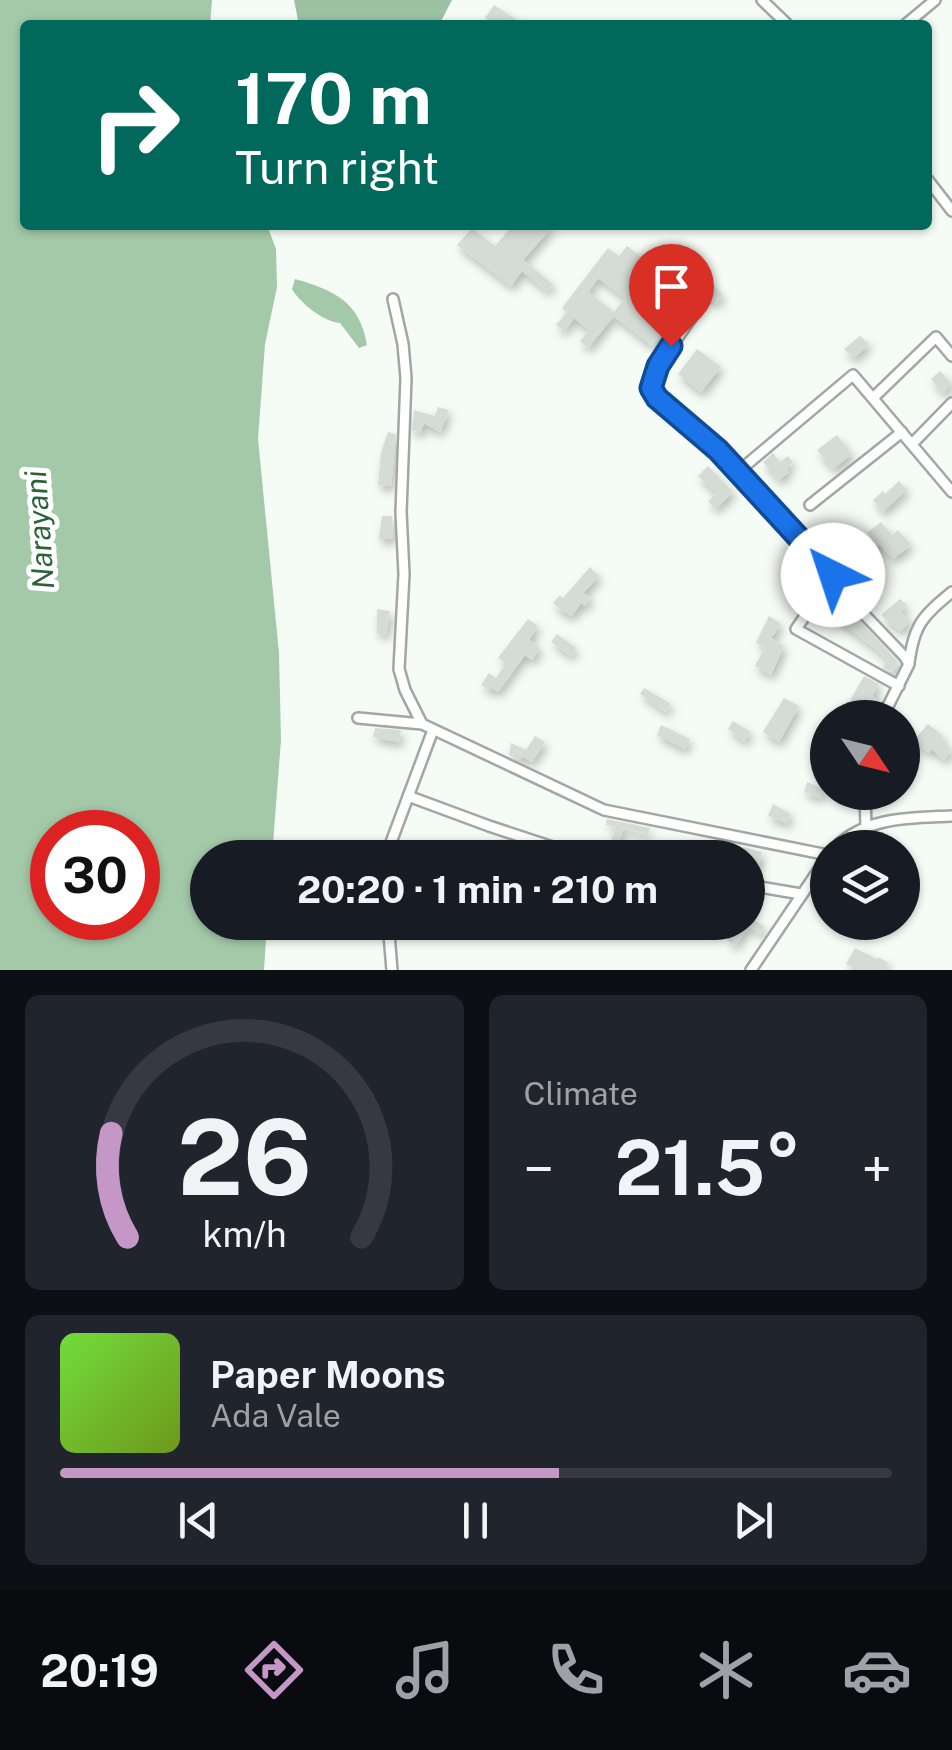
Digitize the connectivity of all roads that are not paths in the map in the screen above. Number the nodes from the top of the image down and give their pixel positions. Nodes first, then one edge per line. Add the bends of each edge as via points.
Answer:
1 (762, 0) edge
2 (935, 0) edge
3 (783, 20) edge
4 (911, 20) edge
5 (932, 185) edge
6 (952, 212) edge
7 (393, 299) dead end
8 (696, 310) dead end
9 (952, 356) edge
10 (872, 398) junction
11 (952, 403) edge
12 (902, 432) junction
13 (912, 444) junction
14 (738, 471) junction
15 (952, 492) edge
16 (810, 505) dead end
17 (833, 575) junction
18 (952, 592) edge
19 (909, 664) junction
20 (899, 686) junction
21 (892, 700) edge
22 (358, 718) dead end
23 (422, 724) junction
24 (433, 730) junction
25 (408, 796) junction
26 (866, 810) edge
27 (952, 816) edge
28 (866, 827) junction
29 (862, 830) edge
30 (392, 840) edge
31 (531, 840) edge
32 (810, 851) edge
33 (810, 881) edge
34 (765, 889) edge
35 (801, 894) junction
36 (390, 940) edge
37 (392, 970) edge
38 (751, 970) edge

1 - 3 street
2 - 4 street
5 - 6 street
7 - 23 street via 406,378 398,669
8 - 14 street via 651,388
9 - 10 street via 936,337
10 - 12 street
10 - 14 street via 852,375
11 - 13 street
12 - 13 street
12 - 16 street
13 - 15 street
14 - 17 street
17 - 19 street
17 - 20 street via 796,629
18 - 19 street via 915,630
19 - 20 street
20 - 21 street
22 - 23 street
23 - 24 street
24 - 25 street
24 - 32 street via 604,810
25 - 30 street
25 - 31 street
26 - 28 street
27 - 28 street
28 - 29 street
33 - 35 street
34 - 35 street
35 - 38 street
36 - 37 street

